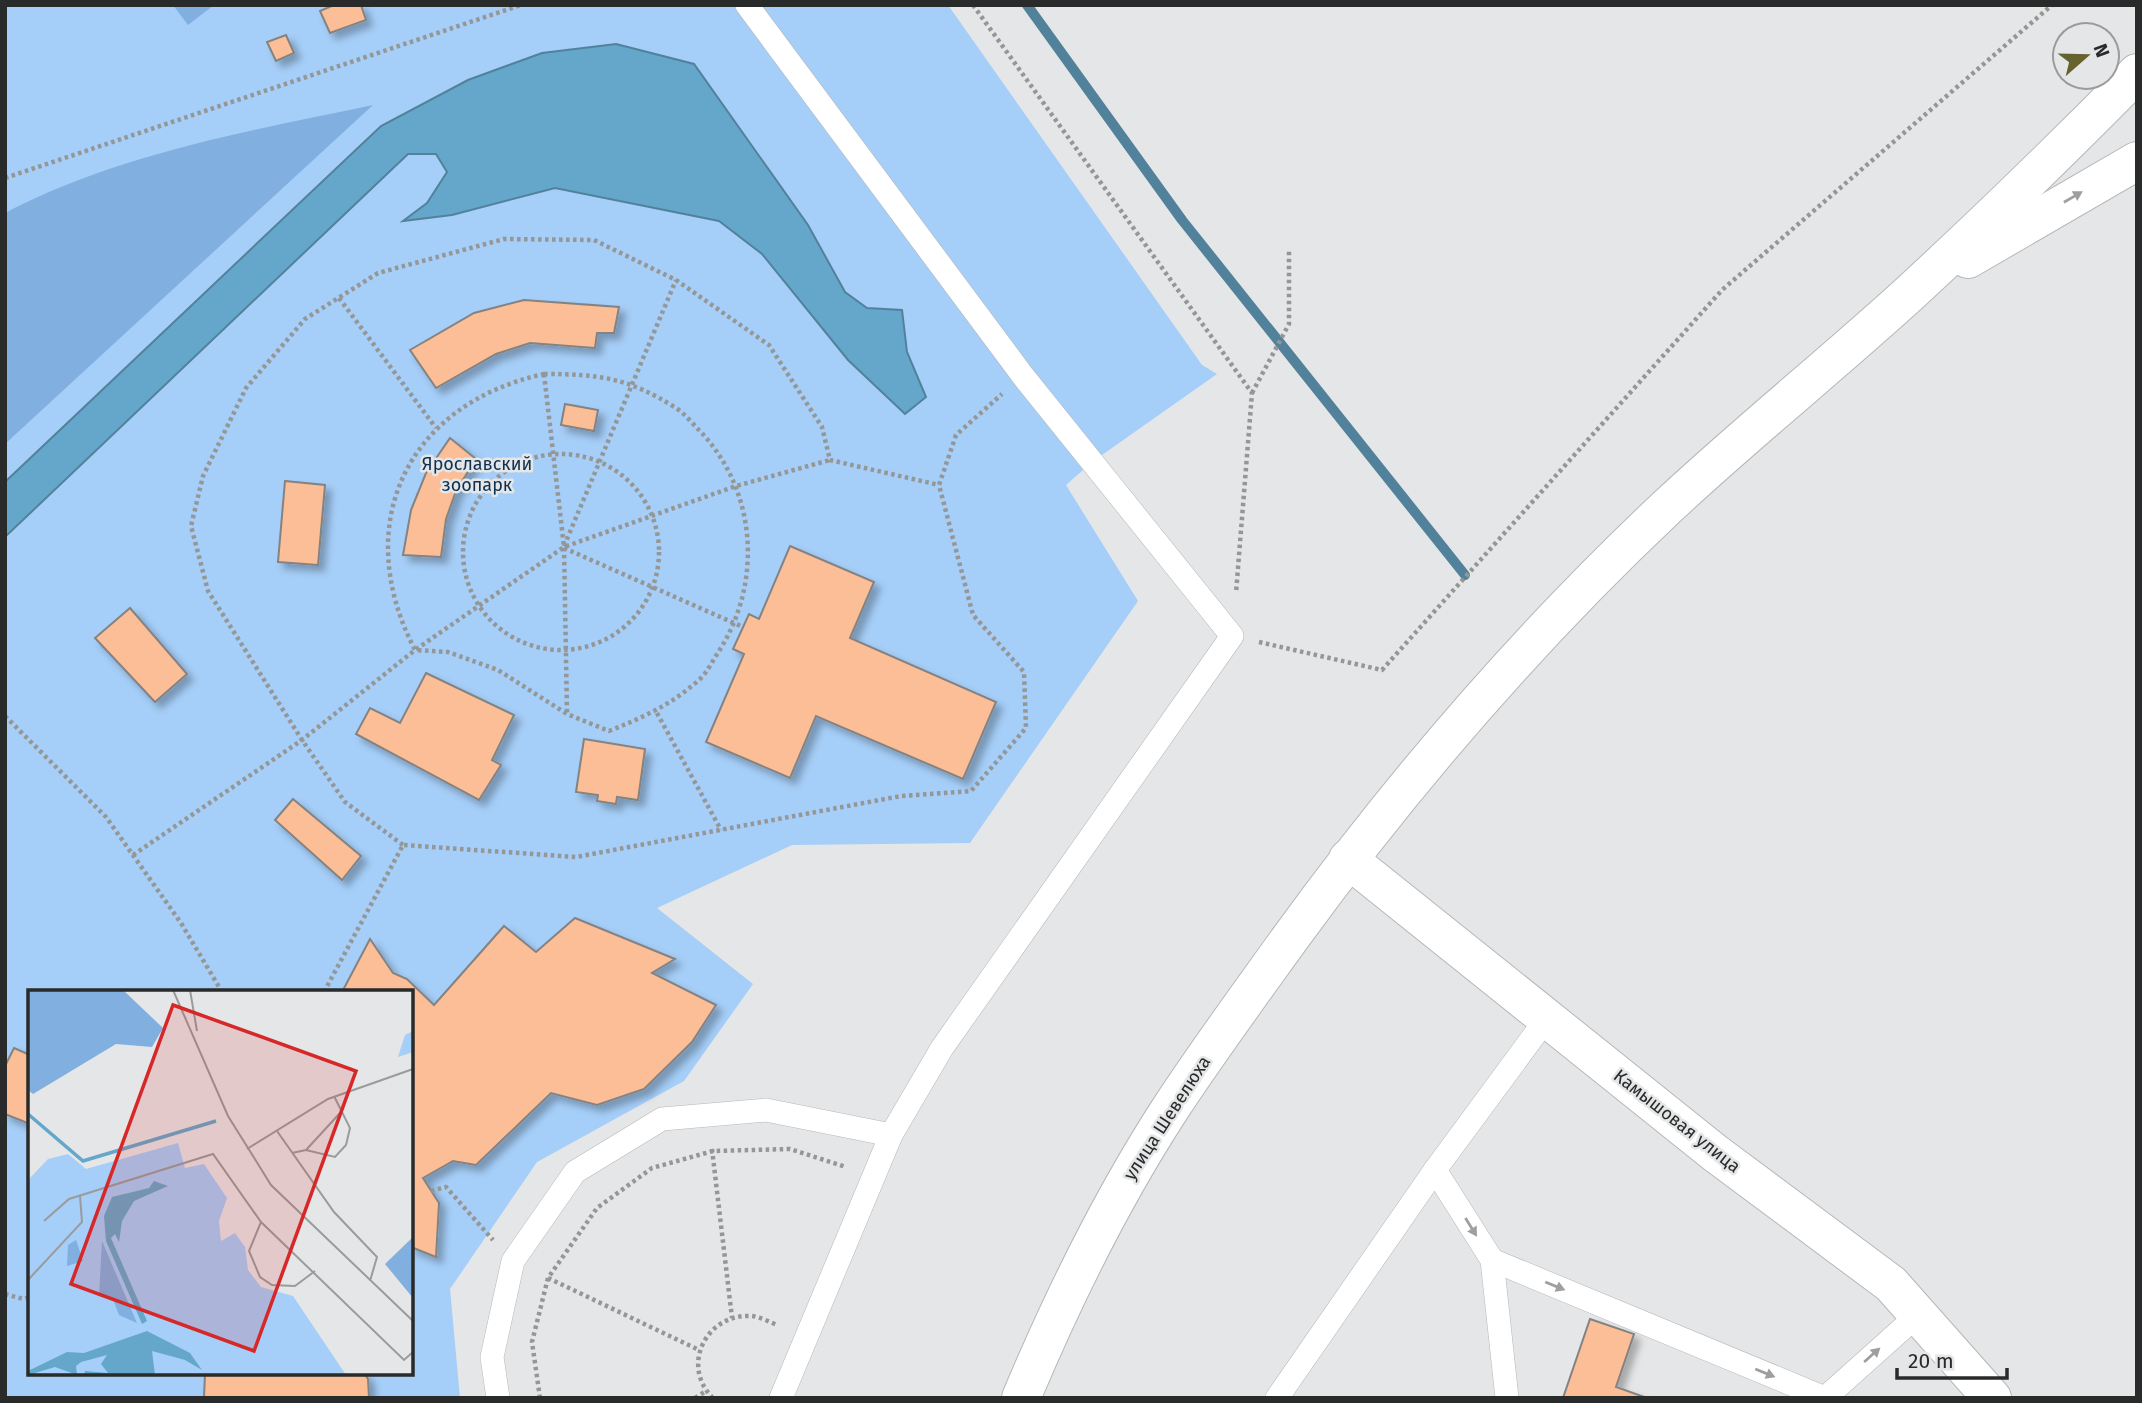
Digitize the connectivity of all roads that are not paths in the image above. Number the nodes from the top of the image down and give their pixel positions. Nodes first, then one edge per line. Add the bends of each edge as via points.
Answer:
1 (747, 5) edge
2 (2137, 73) edge
3 (2137, 111) edge
4 (2137, 161) edge
5 (1909, 294) junction
6 (1348, 859) junction
7 (1547, 1018) junction
8 (891, 1135) junction
9 (1435, 1170) junction
10 (1492, 1260) junction
11 (1920, 1313) junction
12 (498, 1398) edge
13 (781, 1398) edge
14 (1021, 1398) edge
15 (1277, 1398) edge
16 (1507, 1398) edge
17 (1825, 1398) edge
18 (1992, 1398) edge

1 - 8 lane via 1023,376 1232,636 942,1048
2 - 5 main road
3 - 5 main road
5 -> 4 main road
5 - 6 main road, улица Шевелюха via 1666,509 1529,646 1444,740
6 - 7 main road, Камышовая улица
6 - 14 main road, улица Шевелюха via 1169,1110 1107,1215
7 - 9 lane
7 - 11 main road, Камышовая улица via 1715,1153 1892,1284
8 - 12 lane via 766,1110 662,1119 575,1172 513,1261 492,1357
8 - 13 lane
9 -> 10 lane
9 - 15 lane
10 - 16 lane
10 -> 17 lane
17 -> 11 lane
11 - 18 main road, Камышовая улица

